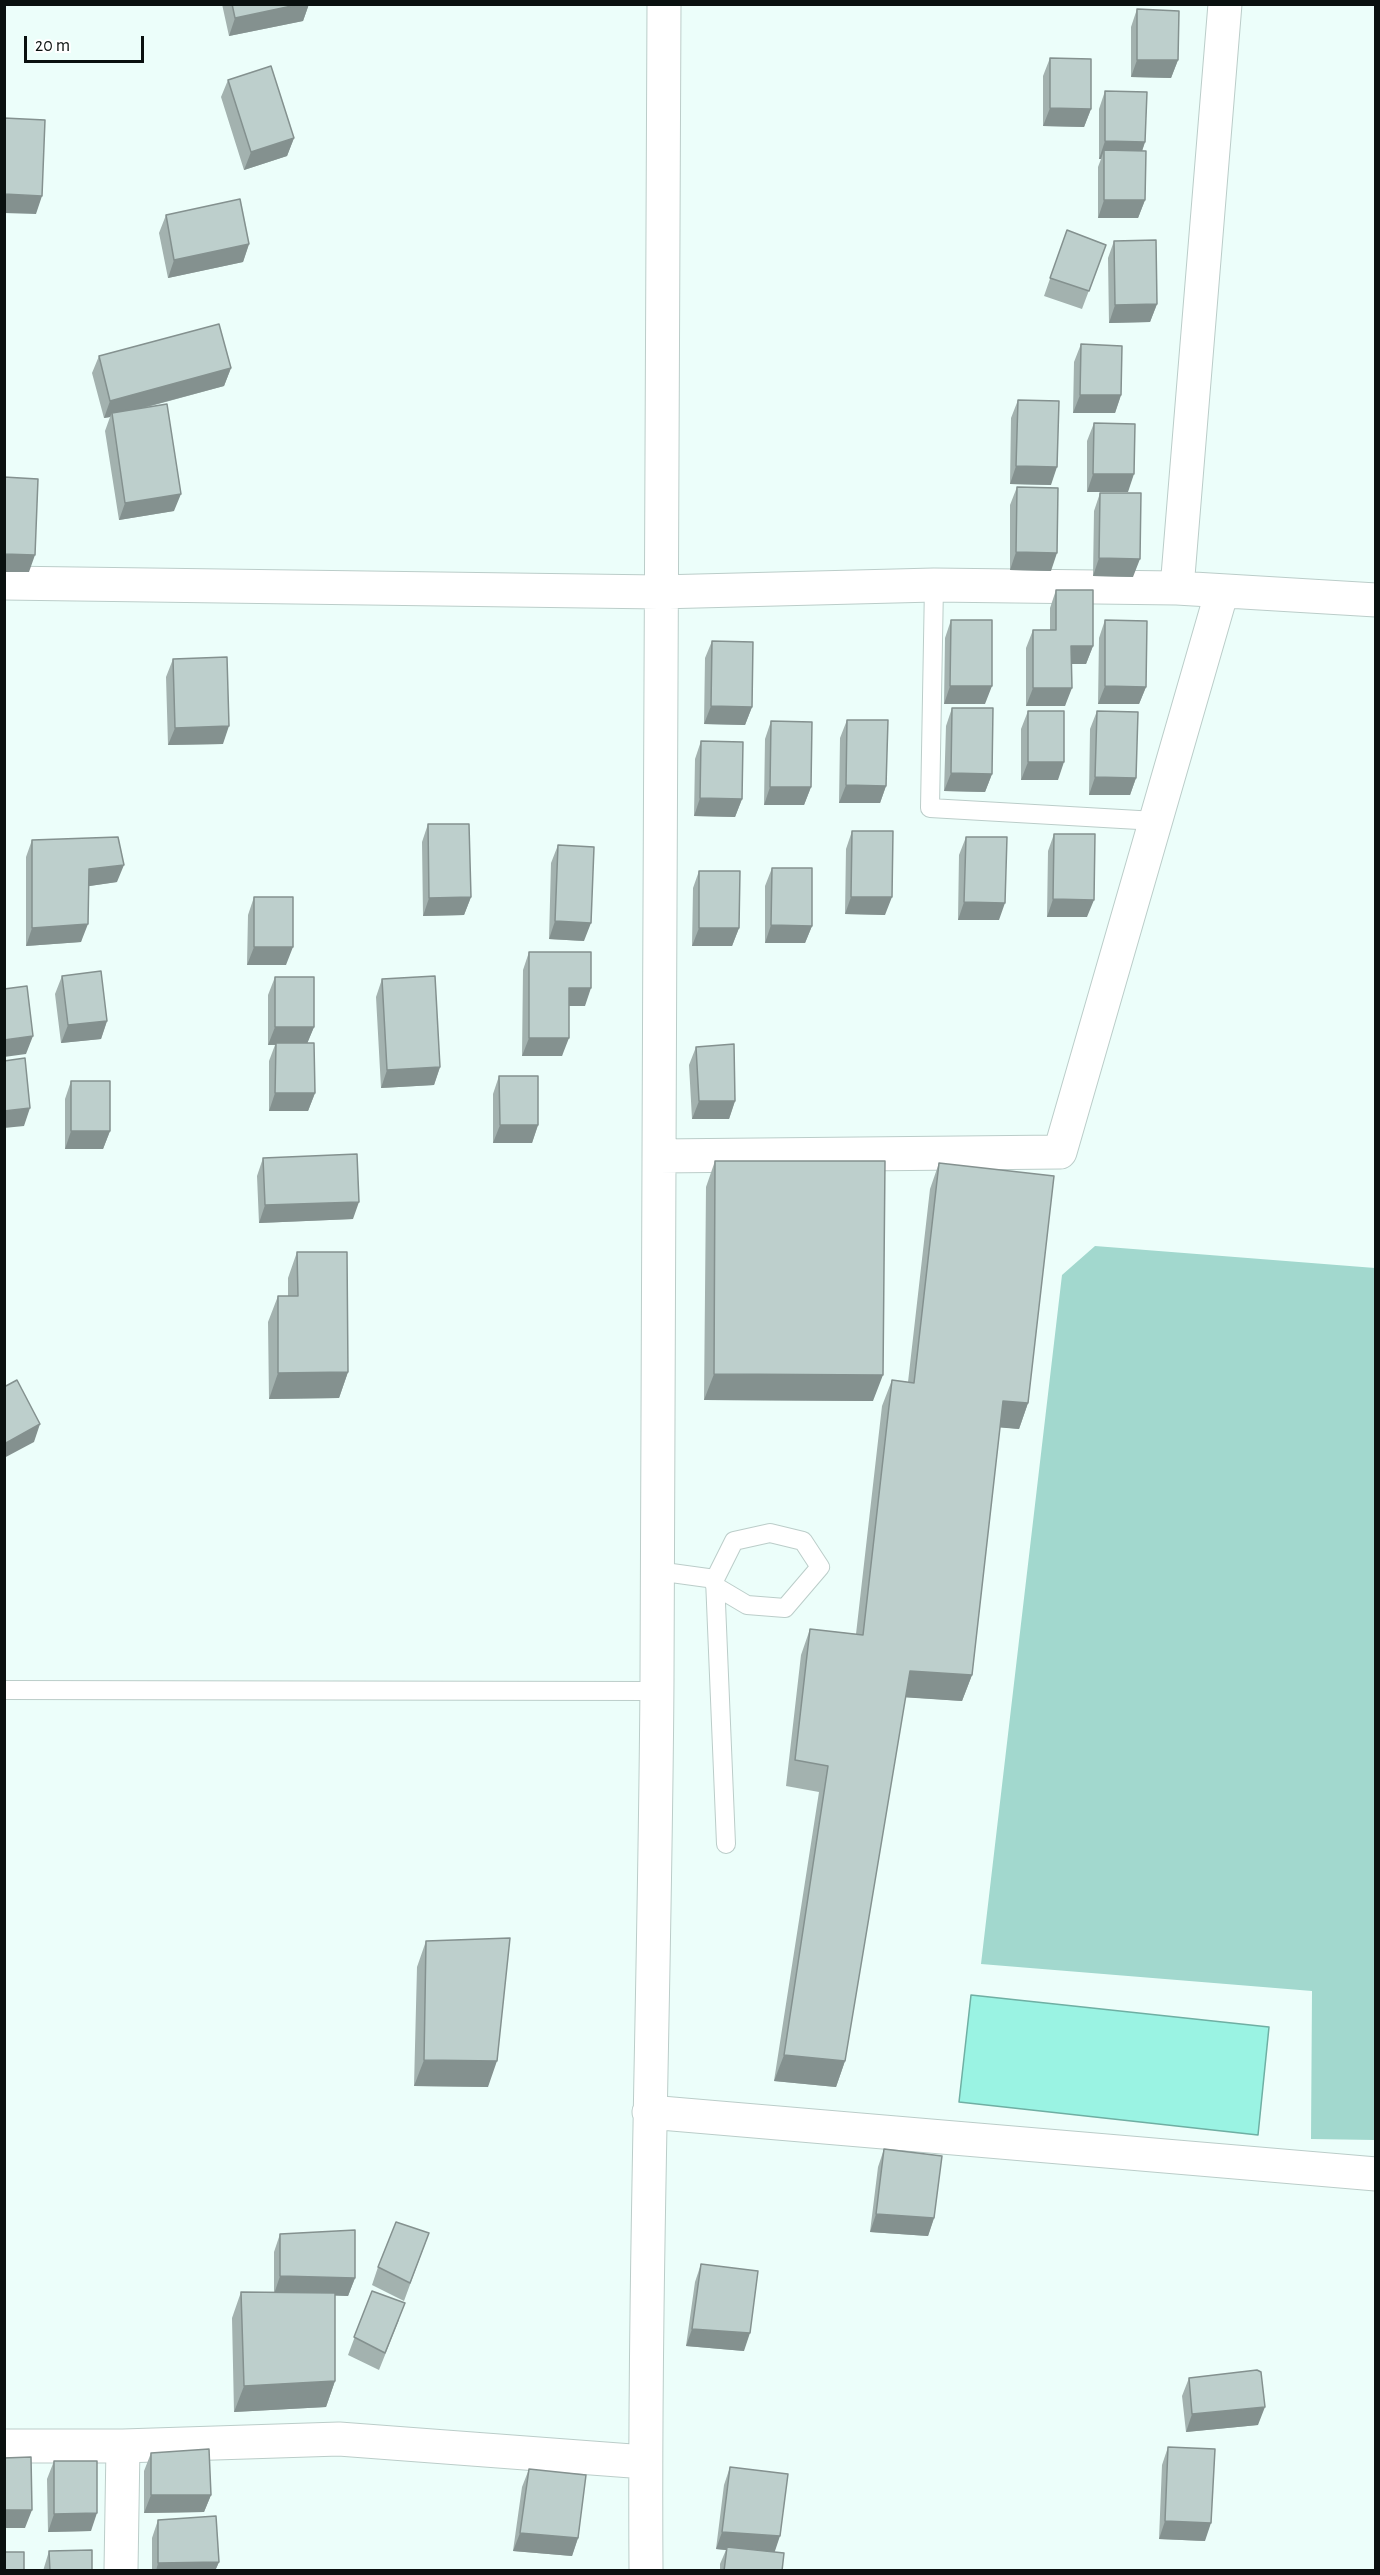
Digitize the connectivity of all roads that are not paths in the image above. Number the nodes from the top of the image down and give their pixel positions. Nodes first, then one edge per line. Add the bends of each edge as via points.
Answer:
1 (664, 4) edge
2 (1225, 4) edge
3 (4, 583) edge
4 (934, 585) junction
5 (1177, 588) junction
6 (1222, 591) junction
7 (659, 592) junction
8 (1376, 600) edge
9 (1156, 820) junction
10 (659, 1156) junction
11 (657, 1571) junction
12 (715, 1582) junction
13 (4, 1690) edge
14 (657, 1691) junction
15 (726, 1844) dead end
16 (649, 2112) junction
17 (1376, 2174) edge
18 (4, 2446) edge
19 (123, 2446) junction
20 (645, 2462) junction
21 (121, 2571) edge
22 (645, 2571) edge

1 - 7 street
2 - 5 street
3 - 7 street
4 - 5 street
4 - 7 street
4 - 9 lane via 930,807
5 - 6 street
6 - 8 street
6 - 9 street
7 - 10 street
9 - 10 street via 1060,1152
10 - 11 street
11 - 12 lane
11 - 14 street
12 - 12 lane via 734,1541 770,1533 803,1541 820,1567 785,1608 747,1605
12 - 15 lane
13 - 14 lane
14 - 16 street
16 - 17 street
16 - 20 street
18 - 19 street
19 - 20 street via 339,2439
19 - 21 street
20 - 22 street

